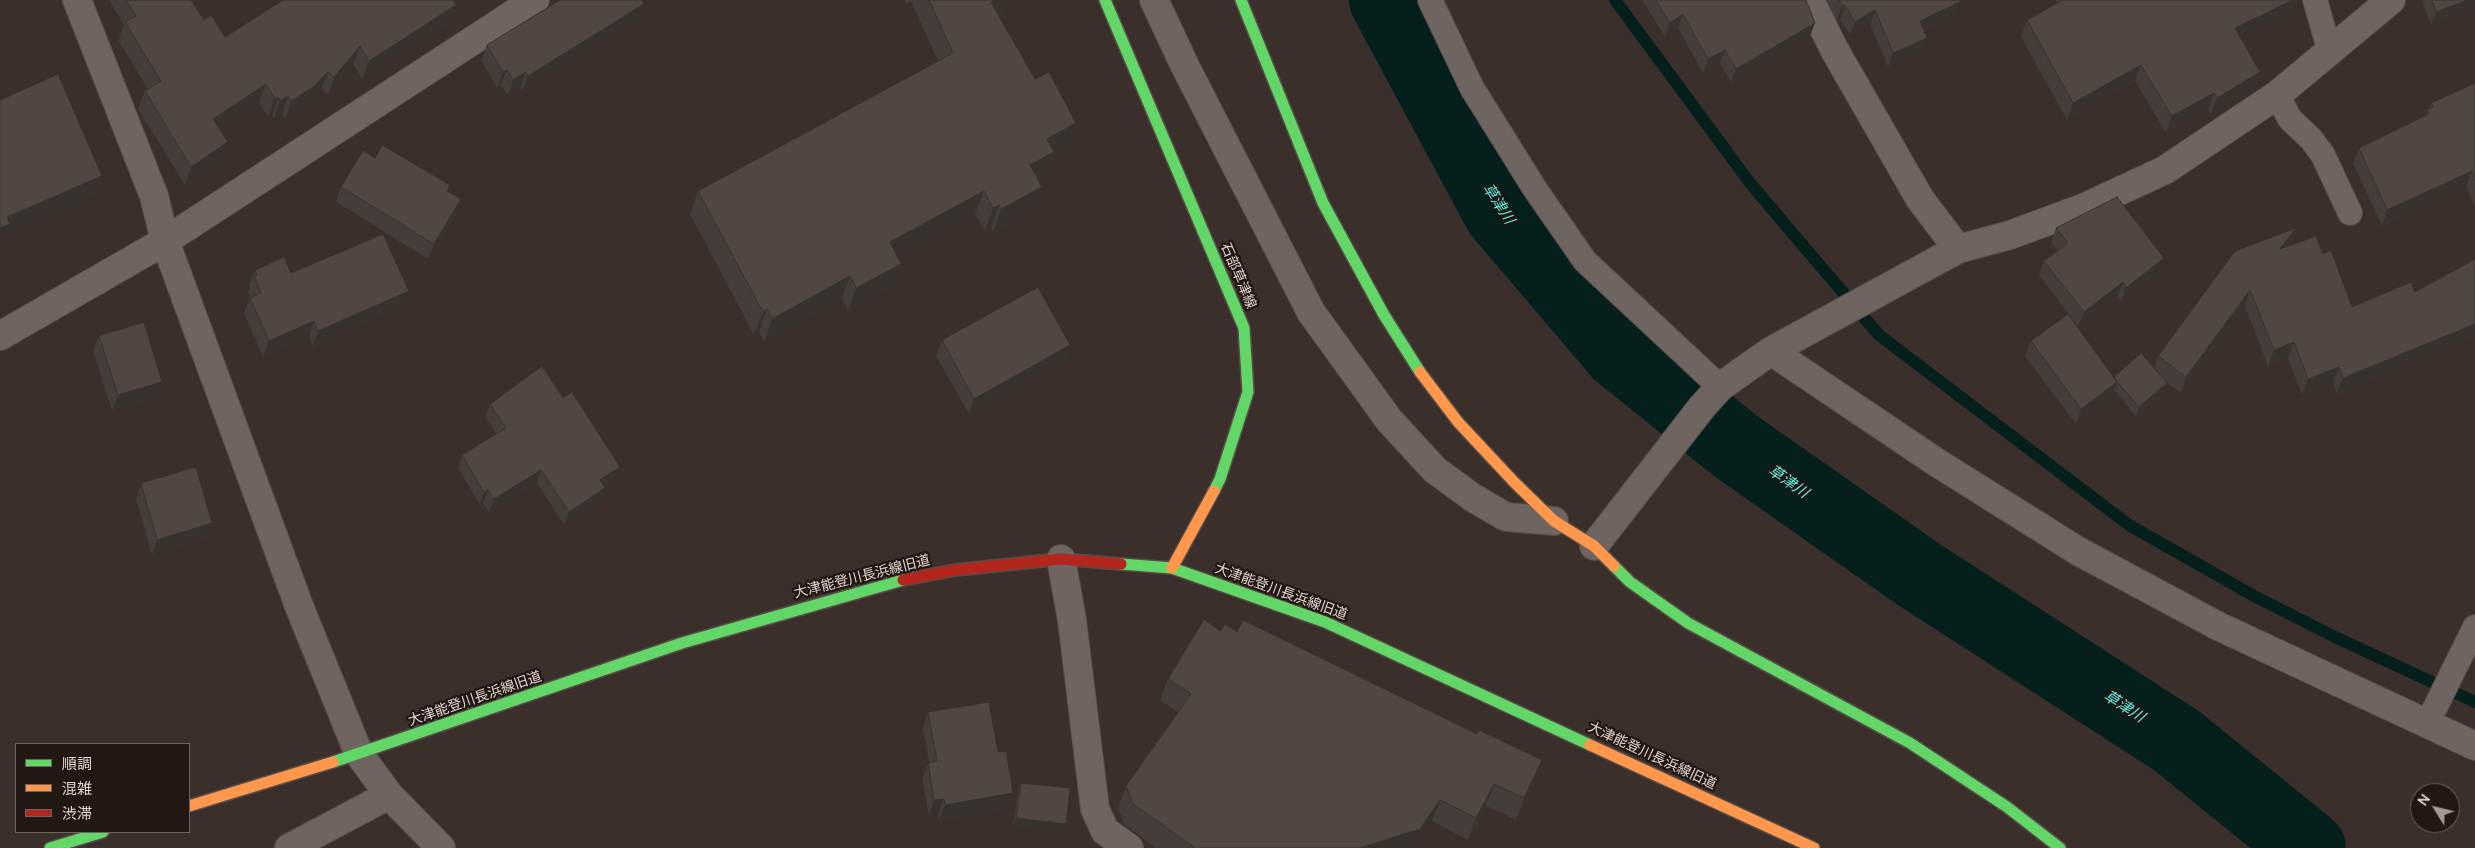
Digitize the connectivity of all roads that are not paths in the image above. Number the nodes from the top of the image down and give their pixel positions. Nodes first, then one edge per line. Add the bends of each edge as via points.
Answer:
1 (77, 0) edge
2 (535, 0) edge
3 (1105, 0) edge
4 (1154, 0) edge
5 (1241, 0) edge
6 (1430, 0) edge
7 (1810, 0) edge
8 (2314, 0) edge
9 (2391, 0) edge
10 (2330, 52) junction
11 (2277, 95) junction
12 (2350, 213) dead end
13 (165, 241) junction
14 (1958, 249) junction
15 (0, 336) edge
16 (1771, 352) junction
17 (1720, 387) junction
18 (1554, 521) junction
19 (1594, 546) junction
20 (1061, 559) junction
21 (1172, 568) junction
22 (2475, 627) edge
23 (2427, 724) junction
24 (2475, 746) edge
25 (359, 754) junction
26 (389, 795) junction
27 (190, 806) edge
28 (100, 833) edge
29 (50, 848) edge
30 (289, 848) edge
31 (441, 848) edge
32 (1129, 848) edge
33 (1814, 848) edge
34 (2060, 848) edge

1 - 13 street via 154,196
2 - 13 street
3 - 21 street, 石部草津線 via 1244,328 1248,392 1220,478
4 - 18 street via 1311,312 1389,420 1435,470 1472,497 1506,517
5 - 18 street via 1324,203 1384,315 1421,373 1458,422
6 - 17 lane via 1472,88 1585,261
7 - 14 street via 1834,49 1920,198
8 - 10 lane
9 - 10 street
10 - 11 street
11 - 12 lane via 2290,119 2323,155
11 - 14 street via 2165,170 2083,208 2010,235
13 - 15 street
13 - 25 street via 299,606
14 - 16 street
16 - 17 street
16 - 23 street via 1936,462 2078,551 2218,626
17 - 19 street
18 - 19 street
19 - 34 street via 1630,582 1688,623 1910,743 2007,807
20 - 21 street, 大津能登川長浜線旧道
20 - 25 street, 大津能登川長浜線旧道 via 954,570 882,584 682,643
20 - 32 street via 1072,620 1095,809 1105,831
21 - 33 street, 大津能登川長浜線旧道 via 1325,622
22 - 23 lane
23 - 24 street
25 - 26 street
25 - 27 street, 大津能登川長浜線旧道
26 - 30 street
26 - 31 street
28 - 29 street

